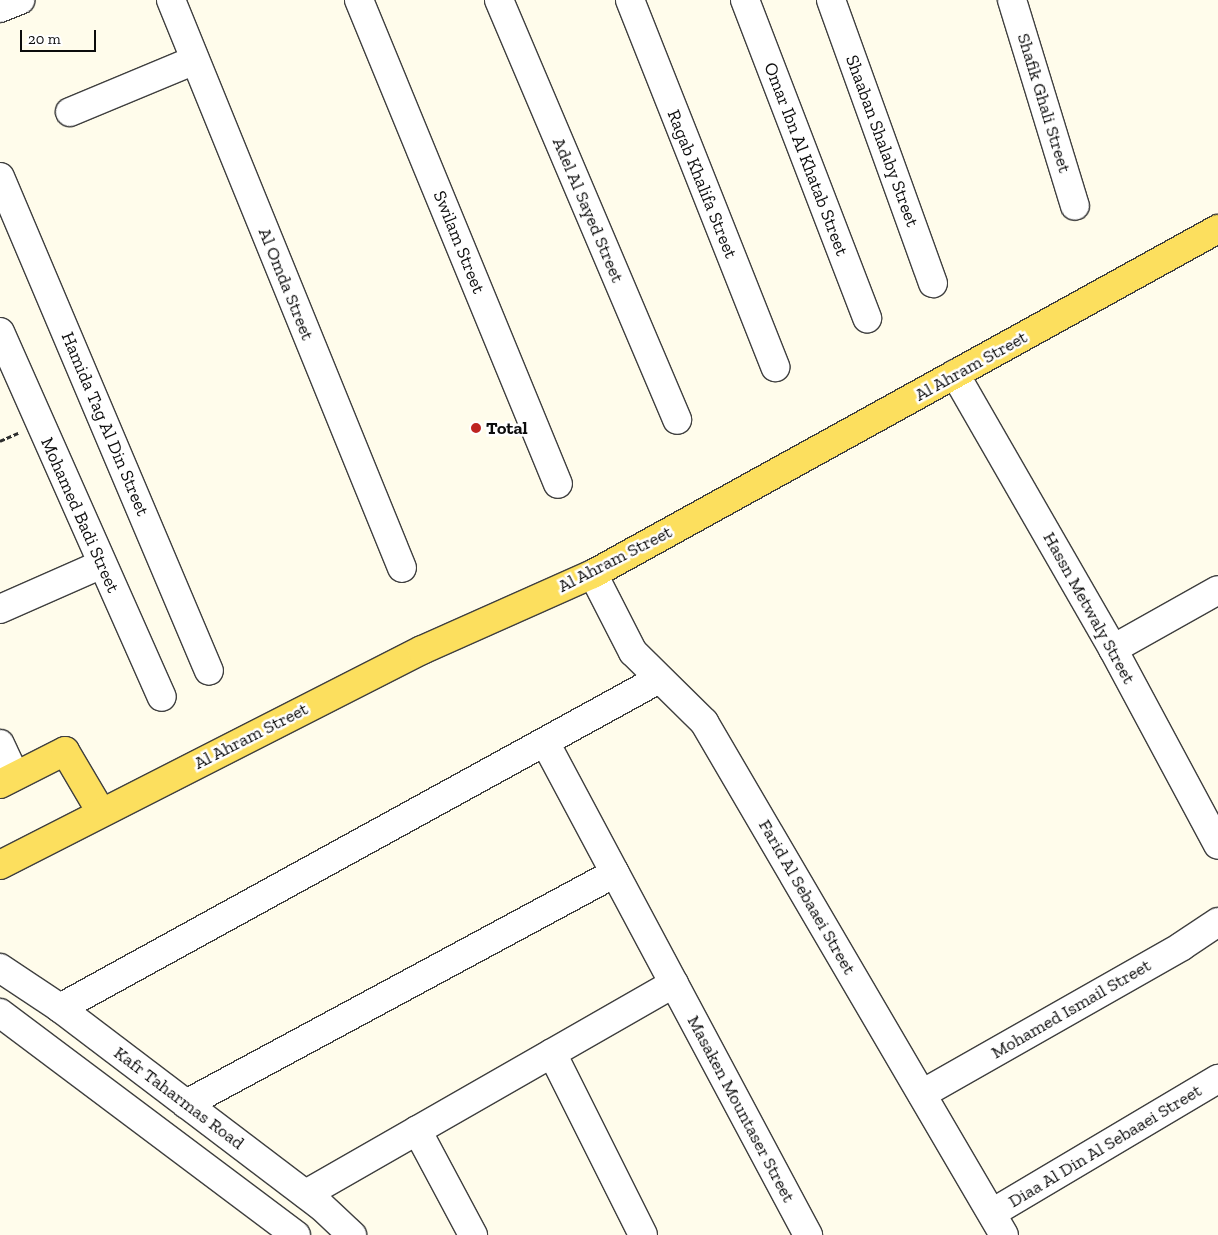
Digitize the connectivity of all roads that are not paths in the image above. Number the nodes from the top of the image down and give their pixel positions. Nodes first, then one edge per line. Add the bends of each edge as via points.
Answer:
1 (20, 0) edge
2 (171, 0) edge
3 (359, 0) edge
4 (499, 0) edge
5 (630, 0) edge
6 (745, 0) edge
7 (831, 0) edge
8 (1012, 0) edge
9 (0, 8) edge
10 (195, 60) junction
11 (70, 112) dead end
12 (0, 177) edge
13 (1076, 206) dead end
14 (1218, 229) edge
15 (933, 283) dead end
16 (867, 318) dead end
17 (0, 332) edge
18 (775, 367) dead end
19 (955, 374) junction
20 (677, 420) dead end
21 (558, 484) dead end
22 (102, 564) junction
23 (402, 568) dead end
24 (593, 574) junction
25 (1218, 590) edge
26 (0, 609) edge
27 (1113, 649) junction
28 (209, 671) dead end
29 (659, 679) junction
30 (162, 696) dead end
31 (545, 742) junction
32 (0, 744) edge
33 (7, 780) edge
34 (101, 812) junction
35 (1218, 845) edge
36 (0, 865) edge
37 (615, 872) junction
38 (1218, 922) edge
39 (0, 968) edge
40 (674, 983) junction
41 (60, 1008) junction
42 (0, 1013) edge
43 (552, 1053) junction
44 (1218, 1079) edge
45 (922, 1094) junction
46 (186, 1104) junction
47 (417, 1130) junction
48 (306, 1194) junction
49 (998, 1224) edge
50 (296, 1235) edge
51 (352, 1235) edge
52 (473, 1235) edge
53 (643, 1235) edge
54 (808, 1235) edge

1 - 9 street
2 - 10 street, Al Omda Street
3 - 21 street, Swilam Street
4 - 20 street, Adel Al Sayed Street
5 - 18 street, Ragab Khalifa Street
6 - 16 street, Omar Ibn Al Khatab Street
7 - 15 street, Shaaban Shalaby Street
8 - 13 street, Shafik Ghali Street
10 - 11 street
10 - 23 street, Al Omda Street
12 - 28 street, Hamida Tag Al Din Street
14 - 19 main road, Al Ahram Street
17 - 22 street, Mohamed Badi Street
19 - 24 main road, Al Ahram Street
19 - 27 street, Hassn Metwaly Street
22 - 26 street
22 - 30 street, Mohamed Badi Street
24 - 29 street, Farid Al Sebaaei Street via 622,636
24 - 34 main road, Al Ahram Street via 422,650
25 - 27 street
27 - 35 street, Hassn Metwaly Street
29 - 31 street
29 - 45 street, Farid Al Sebaaei Street via 676,691 704,722
31 - 37 street, Masaken Mountaser Street
31 - 41 street
32 - 33 street
33 - 34 main road via 65,751
34 - 36 main road, Al Ahram Street
37 - 40 street, Masaken Mountaser Street
37 - 46 street
38 - 45 street, Mohamed Ismail Street via 1182,946
39 - 41 street, Kafr Taharmas Road
40 - 43 street
40 - 54 street, Masaken Mountaser Street
41 - 46 street, Kafr Taharmas Road
42 - 50 street
43 - 47 street
43 - 53 street
44 - 49 street, Diaa Al Din Al Sebaaei Street
45 - 49 street, Farid Al Sebaaei Street
46 - 48 street, Kafr Taharmas Road
47 - 48 street
47 - 52 street
48 - 51 street, Kafr Taharmas Road

